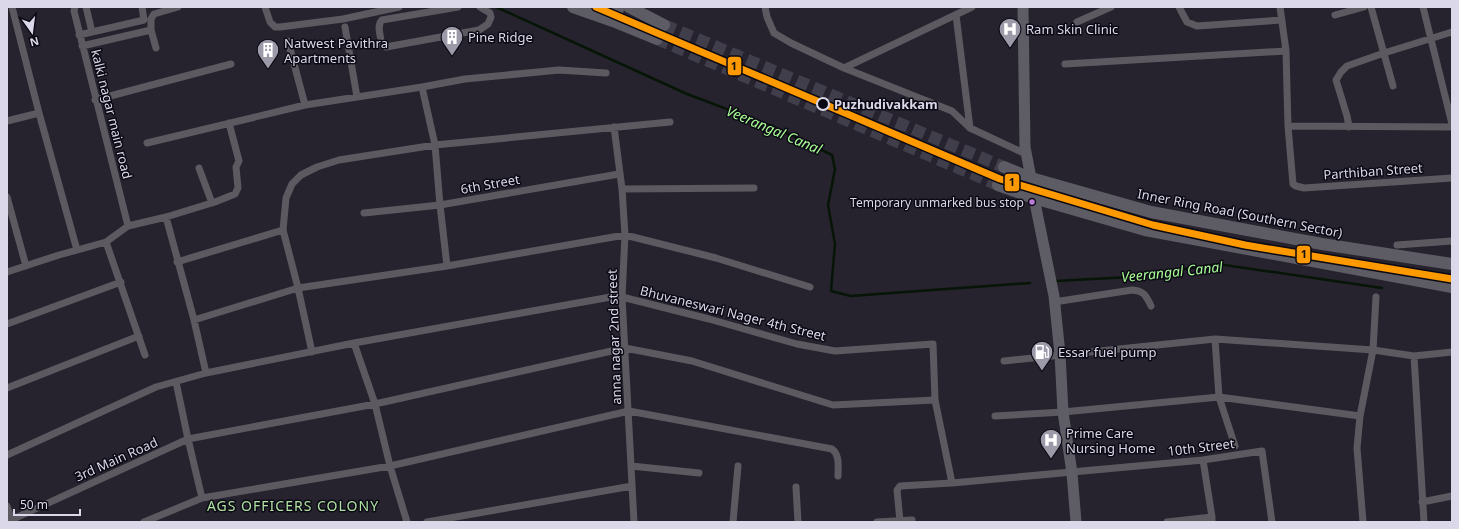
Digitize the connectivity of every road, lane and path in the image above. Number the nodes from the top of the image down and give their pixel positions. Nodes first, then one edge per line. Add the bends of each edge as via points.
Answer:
1 (12, 7) edge
2 (86, 7) edge
3 (142, 7) edge
4 (178, 7) edge
5 (265, 7) edge
6 (399, 7) edge
7 (458, 7) edge
8 (480, 7) edge
9 (573, 7) edge
10 (619, 7) edge
11 (629, 7) edge
12 (765, 7) edge
13 (972, 7) edge
14 (1023, 7) edge
15 (1111, 7) edge
16 (1179, 7) edge
17 (1280, 7) edge
18 (1364, 7) edge
19 (1371, 7) edge
20 (1423, 7) edge
21 (77, 8) edge
22 (491, 10) edge
23 (956, 15) junction
24 (1335, 15) dead end
25 (1282, 20) junction
26 (613, 21) junction
27 (1077, 22) dead end
28 (664, 25) tunnel mouth
29 (345, 28) dead end
30 (151, 30) junction
31 (92, 32) junction
32 (1452, 32) edge
33 (80, 34) junction
34 (657, 39) tunnel mouth
35 (1430, 39) junction
36 (288, 41) dead end
37 (82, 46) junction
38 (156, 48) dead end
39 (1286, 51) junction
40 (1384, 52) junction
41 (231, 64) dead end
42 (1065, 64) dead end
43 (844, 68) junction
44 (606, 73) dead end
45 (1393, 86) dead end
46 (422, 87) junction
47 (357, 97) junction
48 (96, 100) junction
49 (305, 105) junction
50 (39, 114) junction
51 (7, 121) edge
52 (670, 122) dead end
53 (1452, 122) edge
54 (229, 123) junction
55 (1288, 126) junction
56 (614, 127) junction
57 (1349, 127) junction
58 (970, 128) junction
59 (147, 143) dead end
60 (435, 144) junction
61 (1026, 154) junction
62 (1004, 167) tunnel mouth
63 (199, 168) dead end
64 (620, 174) junction
65 (1032, 178) junction
66 (1452, 178) edge
67 (998, 185) tunnel mouth
68 (754, 188) dead end
69 (622, 189) junction
70 (7, 197) edge
71 (1034, 198) junction
72 (212, 203) junction
73 (440, 204) junction
74 (1151, 212) junction
75 (364, 213) dead end
76 (166, 218) junction
77 (128, 226) junction
78 (283, 230) junction
79 (1145, 230) junction
80 (625, 235) junction
81 (1452, 241) edge
82 (106, 242) junction
83 (1397, 245) dead end
84 (76, 250) junction
85 (177, 262) junction
86 (1452, 264) edge
87 (26, 266) junction
88 (447, 266) junction
89 (7, 272) edge
90 (121, 282) junction
91 (810, 287) dead end
92 (1452, 287) edge
93 (298, 288) junction
94 (622, 296) junction
95 (1376, 297) dead end
96 (1054, 299) junction
97 (1151, 306) dead end
98 (194, 320) junction
99 (7, 324) edge
100 (139, 336) junction
101 (1215, 339) junction
102 (354, 343) junction
103 (625, 348) junction
104 (1373, 350) junction
105 (312, 352) junction
106 (1452, 352) edge
107 (1060, 354) junction
108 (145, 355) dead end
109 (1414, 356) junction
110 (1004, 361) dead end
111 (206, 373) junction
112 (176, 382) junction
113 (7, 388) edge
114 (1220, 397) junction
115 (935, 400) junction
116 (375, 404) junction
117 (629, 412) junction
118 (1064, 412) junction
119 (994, 416) dead end
120 (1360, 416) junction
121 (188, 439) junction
122 (1235, 446) dead end
123 (7, 455) edge
124 (1203, 460) junction
125 (390, 466) junction
126 (631, 466) junction
127 (738, 466) dead end
128 (699, 473) dead end
129 (1072, 473) junction
130 (838, 476) dead end
131 (952, 483) junction
132 (632, 486) junction
133 (796, 487) dead end
134 (1452, 496) edge
135 (202, 498) junction
136 (1422, 502) junction
137 (7, 506) edge
138 (1212, 519) edge
139 (912, 520) dead end
140 (11, 521) edge
141 (900, 521) junction
142 (144, 522) edge
143 (407, 522) edge
144 (427, 522) edge
145 (634, 522) edge
146 (733, 522) edge
147 (798, 522) edge
148 (877, 522) edge
149 (1076, 522) edge
150 (1166, 522) edge
151 (1272, 522) edge
152 (1363, 522) edge
153 (1424, 522) edge

1 - 50 street
2 - 31 street
3 - 31 street via 144,20
4 - 30 street via 154,14 151,19
5 - 6 street via 270,22 275,27 280,27 343,19
7 - 22 street via 382,20 379,25 382,45 386,47 473,32 488,24
8 - 22 street
9 - 26 main road
10 - 26 main road
11 - 28 main road
12 - 43 street via 774,33
13 - 23 street
14 - 61 street
15 - 27 street
16 - 25 street via 1187,22 1197,26
17 - 25 street
18 - 24 street
19 - 40 street
20 - 35 street
21 - 33 street, kalki nagar main road via 74,11
23 - 43 street
23 - 58 street
25 - 39 street
26 - 34 main road
29 - 47 street
30 - 37 street
30 - 38 street
31 - 33 street
32 - 35 street
33 - 37 street, kalki nagar main road
35 - 40 street
35 - 53 street
36 - 49 street
37 - 48 street, kalki nagar main road
39 - 42 street
39 - 55 street
40 - 45 street
40 - 57 street via 1347,66 1336,80
41 - 48 street
43 - 58 street via 952,111
44 - 46 street via 560,70 465,79
46 - 47 street
46 - 60 street
47 - 49 street
48 - 77 street, kalki nagar main road
49 - 54 street
50 - 51 street
50 - 84 street
52 - 56 street
53 - 57 street
54 - 59 street
54 - 72 street via 239,161 236,167 238,188 235,194
55 - 57 street
55 - 66 street, Parthiban Street via 1292,180 1296,186 1304,188
56 - 60 street
56 - 64 street, anna nagar 2nd street
58 - 61 street
60 - 73 street
60 - 78 street via 339,160 301,175 292,184 286,198
61 - 65 street
62 - 65 main road, Inner Ring Road (Southern Sector)
63 - 72 street
64 - 69 street, anna nagar 2nd street
64 - 73 street, 6th Street
65 - 74 main road, Inner Ring Road (Southern Sector)
67 - 71 main road
68 - 69 street
69 - 80 street, anna nagar 2nd street
70 - 87 street
71 - 79 main road
71 - 96 street
72 - 76 street
73 - 75 street, 6th Street
73 - 88 street
74 - 79 main road
74 - 86 main road, Inner Ring Road (Southern Sector) via 1322,244
76 - 77 street
76 - 85 street
77 - 82 street
78 - 85 street
78 - 93 street
79 - 92 main road
80 - 88 street
80 - 91 street via 716,258
80 - 94 street, anna nagar 2nd street
81 - 83 street
82 - 84 street
82 - 90 street
84 - 87 street
85 - 98 street
87 - 89 street
88 - 93 street
90 - 99 street
90 - 100 street
93 - 98 street
93 - 105 street
94 - 102 street
94 - 103 street, anna nagar 2nd street
94 - 115 street, Bhuvaneswari Nager 4th Street via 796,344 835,351 933,344
95 - 104 street
96 - 97 street via 1140,290
96 - 107 street
98 - 111 street
100 - 108 street
100 - 113 street
101 - 104 street
101 - 107 street
101 - 114 street
102 - 105 street
102 - 116 street
103 - 115 street via 692,360 833,405
103 - 116 street, 3rd Main Road
103 - 117 street, anna nagar 2nd street
104 - 109 street
104 - 120 street
105 - 111 street
106 - 109 street
107 - 110 street
107 - 118 street
109 - 136 street
111 - 112 street
112 - 121 street
112 - 123 street via 156,387
114 - 118 street
114 - 120 street
114 - 122 street
115 - 131 street
116 - 121 street, 3rd Main Road
116 - 125 street
117 - 125 street
117 - 126 street, anna nagar 2nd street
117 - 130 street via 832,449 837,455
118 - 119 street
118 - 129 street
120 - 152 street via 1357,448
121 - 135 street
121 - 140 street, 3rd Main Road
124 - 129 street, 10th Street
124 - 138 street
124 - 151 street, 10th Street via 1262,451
125 - 135 street
125 - 143 street
126 - 128 street
126 - 132 street, anna nagar 2nd street
127 - 146 street
129 - 131 street, 10th Street
129 - 149 street
131 - 141 street, 10th Street via 900,486 897,490
132 - 144 street
132 - 145 street, anna nagar 2nd street
133 - 147 street
134 - 136 street
135 - 142 street
136 - 153 street
137 - 140 street
138 - 150 street
139 - 141 street
141 - 148 street

